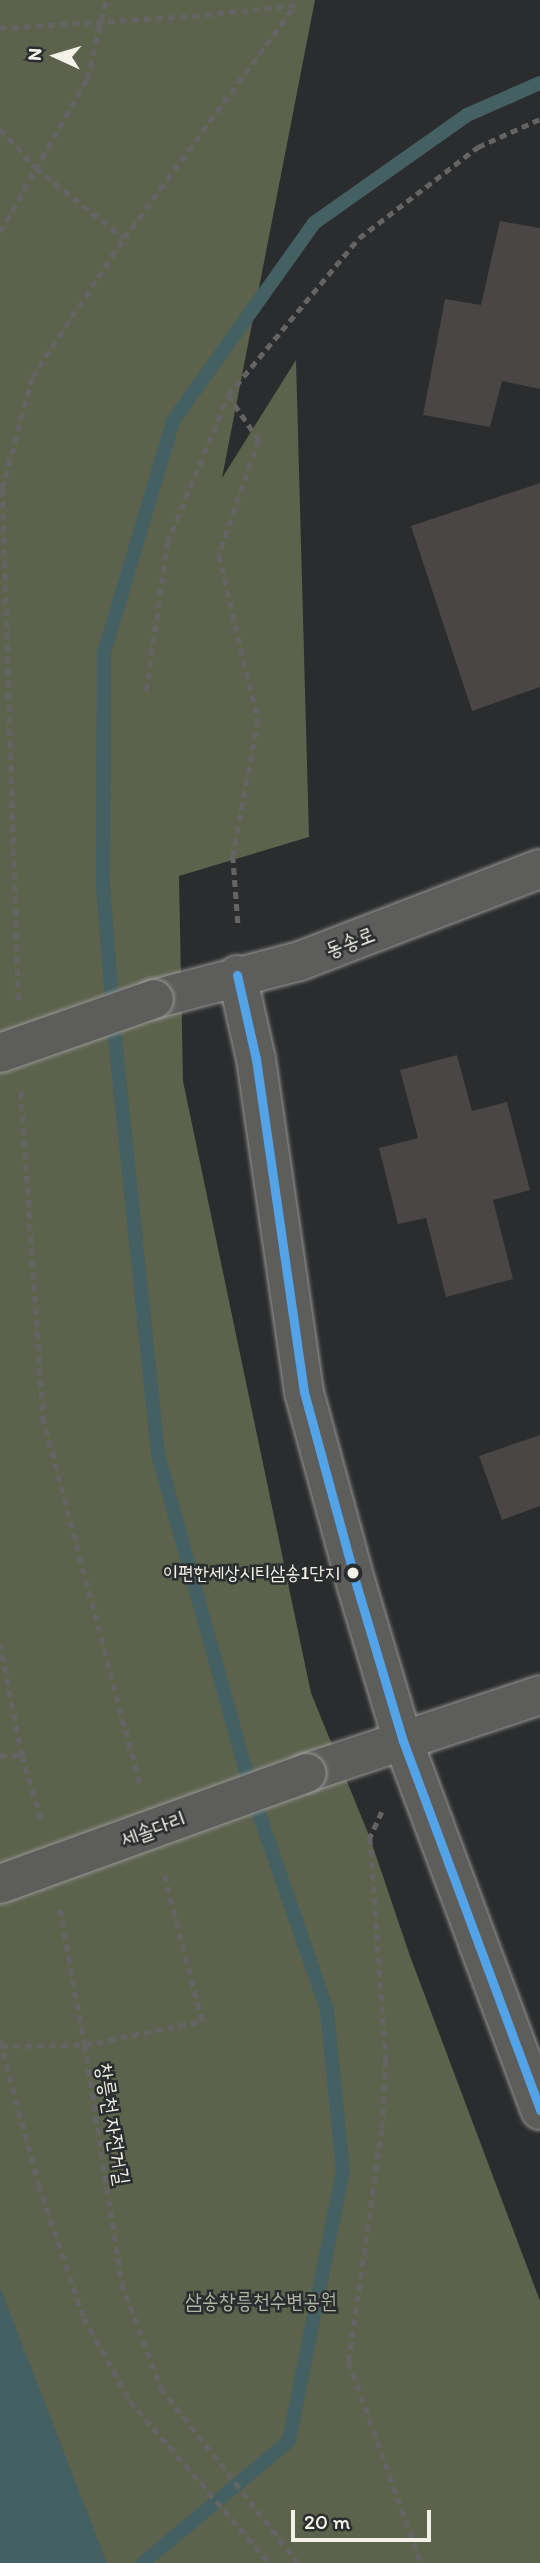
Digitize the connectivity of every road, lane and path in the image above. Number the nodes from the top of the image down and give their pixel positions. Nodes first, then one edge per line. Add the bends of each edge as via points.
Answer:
1 (106, 0) edge
2 (295, 5) dead end
3 (0, 28) edge
4 (540, 119) edge
5 (0, 129) edge
6 (36, 168) junction
7 (0, 232) edge
8 (124, 238) dead end
9 (228, 395) junction
10 (146, 691) dead end
11 (540, 869) edge
12 (238, 922) dead end
13 (237, 975) junction
14 (0, 1053) edge
15 (0, 1643) edge
16 (540, 1695) edge
17 (403, 1741) junction
18 (22, 1755) junction
19 (0, 1756) edge
20 (384, 1809) dead end
21 (43, 1828) dead end
22 (0, 1884) edge
23 (59, 1908) dead end
24 (1, 2044) edge
25 (85, 2045) junction
26 (540, 2110) edge
27 (270, 2563) edge
28 (298, 2563) edge
29 (421, 2563) edge

1 - 6 path via 87,79
2 - 3 path, bridge
4 - 9 path via 478,147 359,238
5 - 6 path
6 - 7 path
6 - 8 path
9 - 10 path via 167,543
9 - 12 path via 259,440 219,555 258,720 233,856
11 - 13 street, 동송로 via 300,961
13 - 14 street, 동송로, bridge
13 - 17 street via 256,1059 304,1392
15 - 18 path
16 - 17 street, 세솔다리
17 - 22 street, 세솔다리, bridge
17 - 26 street
18 - 19 path
18 - 21 path
20 - 29 path via 370,1838 386,2061 349,2362
23 - 25 path, 창릉천 자전거길
24 - 25 path
24 - 27 path via 39,2185 84,2318 130,2401
25 - 28 path, 창릉천 자전거길 via 122,2284 161,2388

